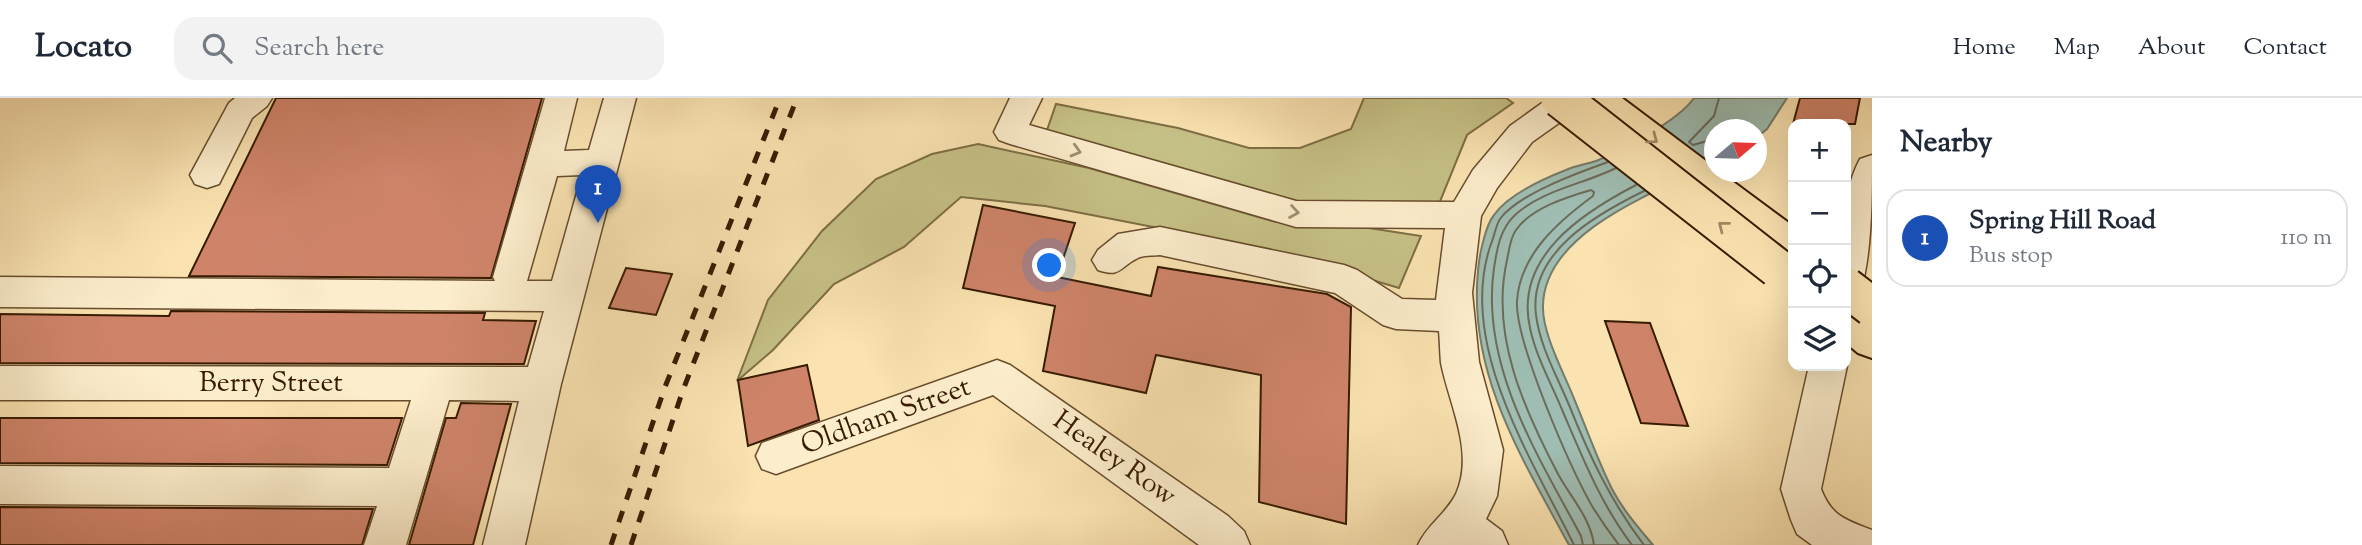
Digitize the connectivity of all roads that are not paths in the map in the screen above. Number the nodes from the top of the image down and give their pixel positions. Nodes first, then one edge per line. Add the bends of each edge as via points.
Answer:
1 (257, 98) edge
2 (561, 98) edge
3 (620, 98) edge
4 (1026, 98) edge
5 (1560, 98) edge
6 (1572, 98) edge
7 (1599, 98) edge
8 (1872, 155) edge
9 (603, 162) junction
10 (1851, 162) edge
11 (544, 164) junction
12 (1872, 168) edge
13 (206, 175) dead end
14 (1464, 215) junction
15 (1790, 245) edge
16 (1110, 260) dead end
17 (1851, 264) edge
18 (1788, 276) edge
19 (511, 277) dead end
20 (1851, 291) edge
21 (0, 292) edge
22 (568, 296) junction
23 (1872, 307) edge
24 (1456, 316) junction
25 (1851, 325) edge
26 (1872, 341) edge
27 (1827, 371) edge
28 (997, 377) joint
29 (0, 383) edge
30 (542, 384) junction
31 (435, 385) junction
32 (776, 456) dead end
33 (0, 485) edge
34 (403, 487) junction
35 (1462, 538) edge
36 (386, 545) edge
37 (504, 545) edge
38 (1229, 545) edge
39 (1859, 545) edge

1 - 13 street via 240,111
2 - 11 lane
3 - 9 street
4 -> 14 street via 1010,132 1296,214
18 -> 5 main road, bridge
6 - 14 street via 1521,134 1485,179
7 -> 15 main road
8 - 10 street
9 - 11 lane
9 - 22 street
11 - 19 street
12 - 17 street
14 - 24 street via 1454,293
16 - 24 street via 1130,244 1160,241 1344,280 1396,314
20 - 23 main road, bridge
21 - 22 street
22 - 30 street
24 - 35 street via 1460,362 1483,450 1478,496
25 - 26 main road
27 - 39 street via 1801,488 1812,520 1842,542
28 - 32 street, Oldham Street
28 - 38 street, Healey Row
29 - 31 street, Berry Street
30 - 31 street, Berry Street
30 - 37 street
31 - 34 street
33 - 34 street
34 - 36 street

